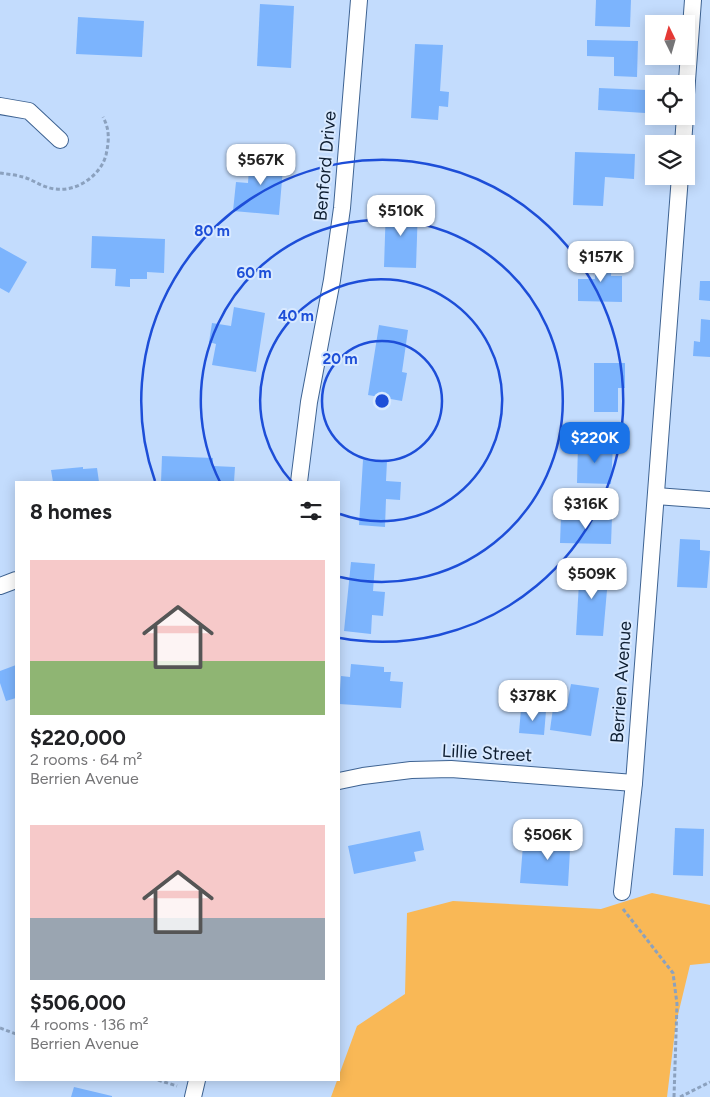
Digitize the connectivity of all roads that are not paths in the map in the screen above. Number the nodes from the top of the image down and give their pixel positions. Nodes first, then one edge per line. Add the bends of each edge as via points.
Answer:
1 (359, 0) edge
2 (693, 0) edge
3 (687, 75) edge
4 (0, 106) edge
5 (60, 140) dead end
6 (679, 185) edge
7 (299, 481) edge
8 (656, 496) junction
9 (710, 500) edge
10 (15, 580) edge
11 (0, 586) edge
12 (340, 781) edge
13 (634, 783) junction
14 (622, 892) road end
15 (197, 1081) edge
16 (193, 1097) edge

1 - 7 street, Benford Drive via 342,208 309,402
2 - 3 street
4 - 5 street via 29,111
6 - 8 street, Berrien Avenue
8 - 9 street
8 - 13 street, Berrien Avenue
10 - 11 street
12 - 13 street, Lillie Street via 411,770 450,769
13 - 14 street, Berrien Avenue
15 - 16 street

